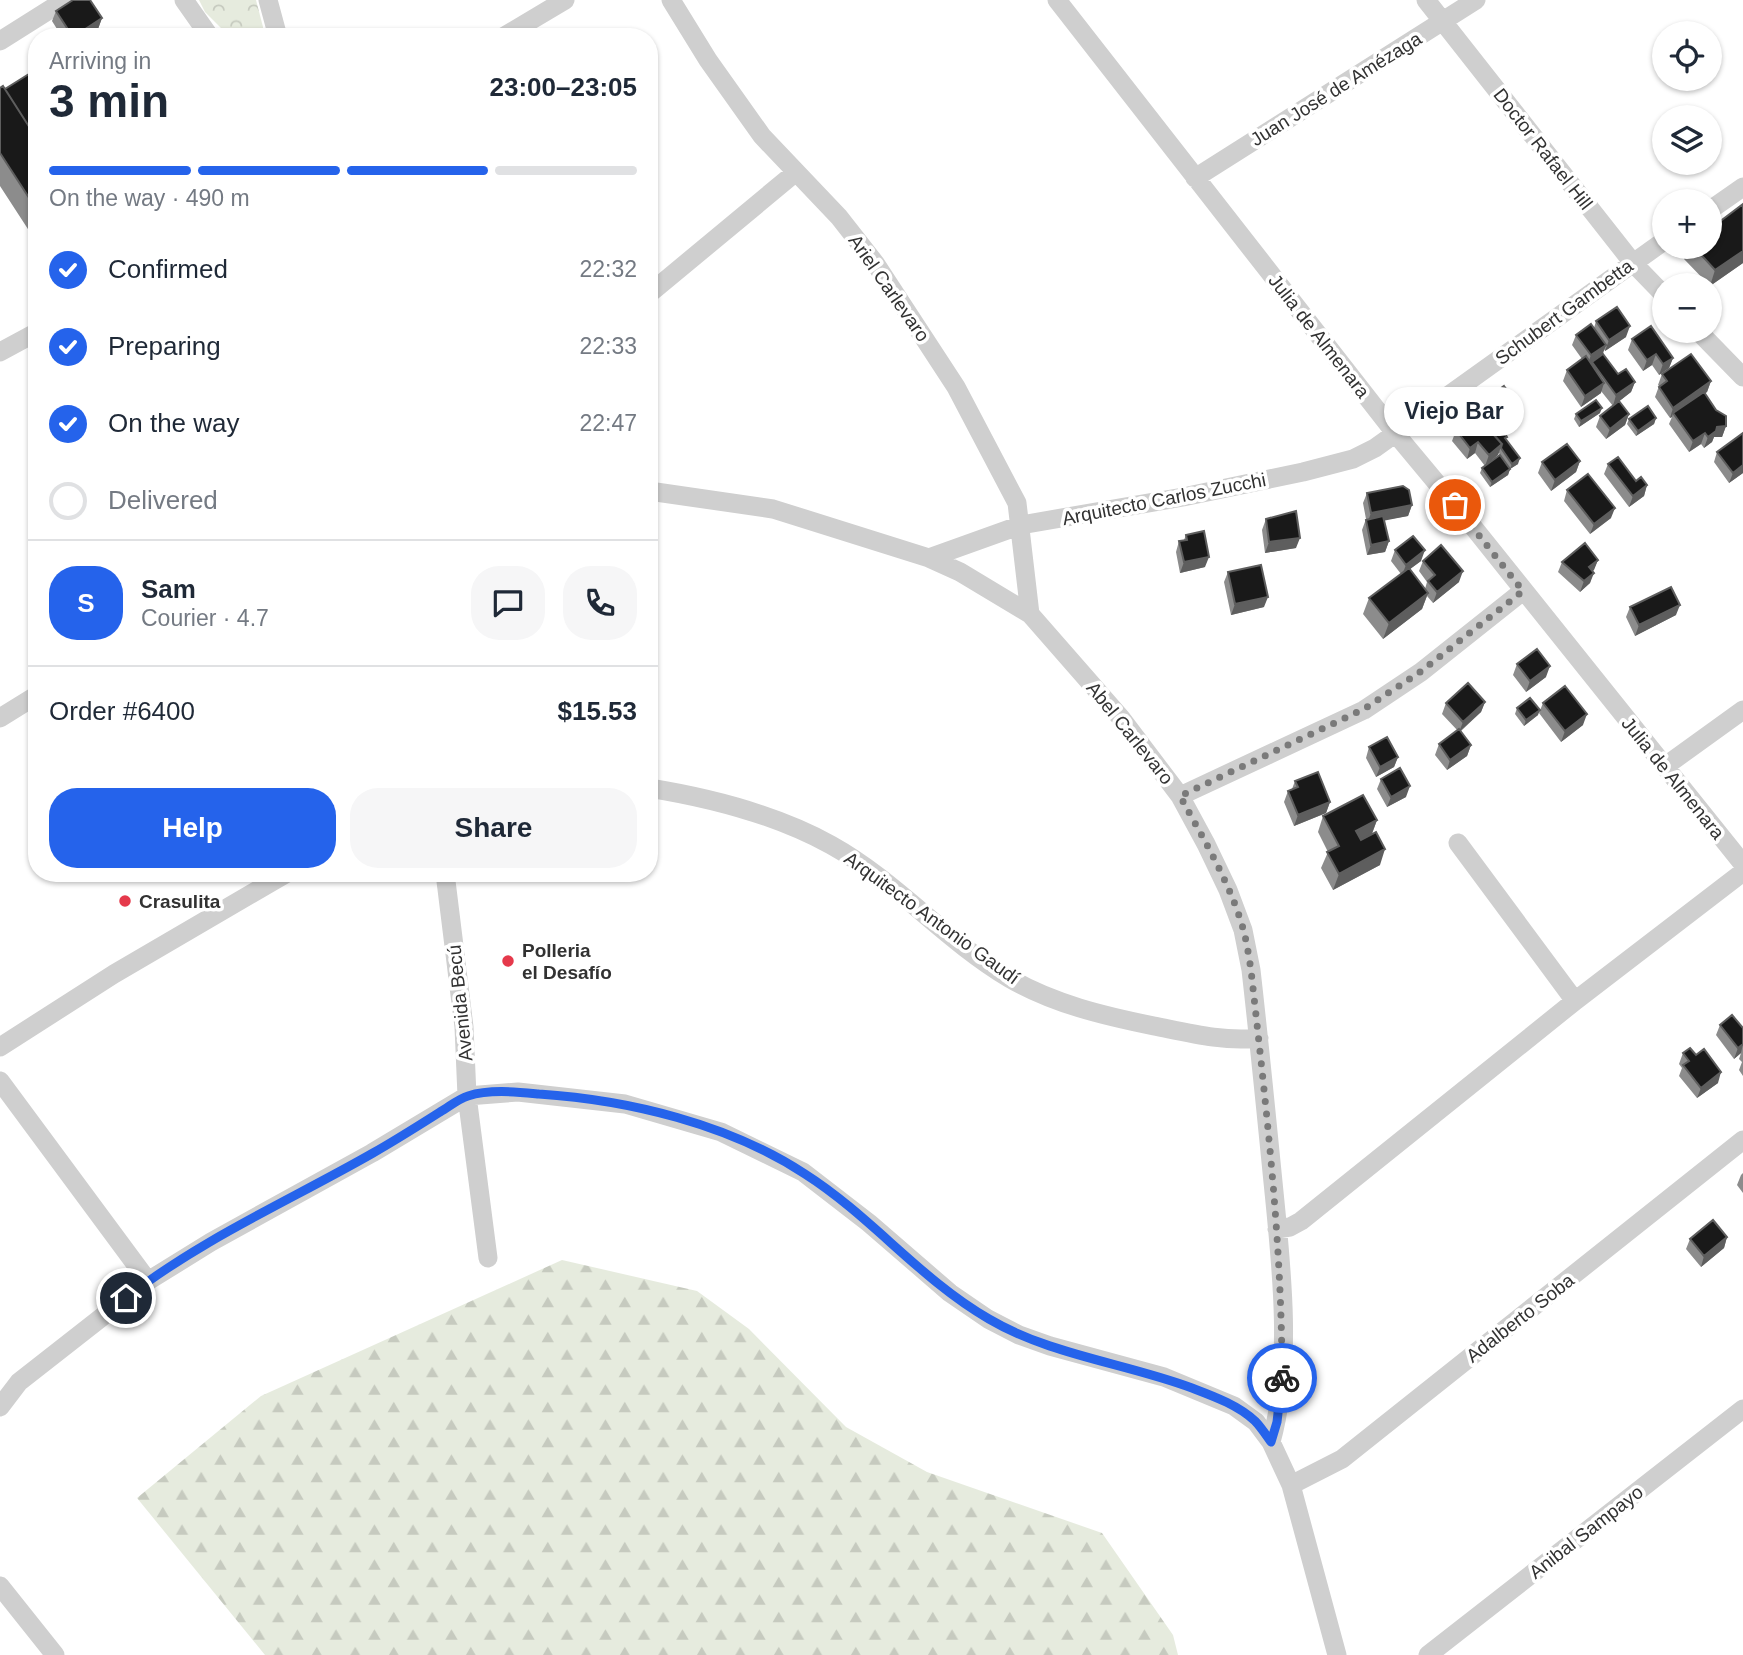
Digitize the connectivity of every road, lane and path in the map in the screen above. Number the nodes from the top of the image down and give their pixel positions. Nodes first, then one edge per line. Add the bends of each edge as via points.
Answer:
1 (65, 0) edge
2 (184, 0) edge
3 (268, 0) edge
4 (565, 0) edge
5 (671, 0) edge
6 (1057, 0) edge
7 (1426, 0) edge
8 (1476, 0) edge
9 (1442, 22) junction
10 (204, 28) edge
11 (276, 28) edge
12 (518, 28) edge
13 (0, 41) edge
14 (796, 172) junction
15 (1195, 178) junction
16 (1743, 187) edge
17 (1722, 201) edge
18 (1652, 250) edge
19 (1633, 263) junction
20 (1652, 283) edge
21 (658, 287) edge
22 (28, 337) edge
23 (1710, 343) edge
24 (0, 352) edge
25 (1743, 377) edge
26 (1395, 433) junction
27 (658, 492) edge
28 (1021, 524) junction
29 (929, 558) junction
30 (1523, 591) junction
31 (1030, 614) junction
32 (28, 701) edge
33 (1743, 710) edge
34 (0, 718) edge
35 (1664, 767) junction
36 (658, 790) edge
37 (1180, 796) junction
38 (1458, 843) dead end
39 (1743, 864) edge
40 (1743, 872) edge
41 (272, 882) edge
42 (446, 882) edge
43 (1575, 1001) junction
44 (1259, 1038) junction
45 (0, 1047) edge
46 (0, 1081) edge
47 (467, 1096) junction
48 (1743, 1140) edge
49 (1278, 1229) junction
50 (488, 1258) dead end
51 (148, 1281) junction
52 (19, 1382) junction
53 (0, 1389) edge
54 (0, 1407) edge
55 (1743, 1409) edge
56 (1271, 1442) junction
57 (1291, 1485) junction
58 (0, 1586) edge
59 (55, 1655) edge
60 (1337, 1655) edge
61 (1428, 1655) edge

1 - 13 street
2 - 10 street
3 - 11 street
4 - 12 street
5 - 14 street, Ariel Carlevaro via 762,136
6 - 15 street, Julia de Almenara
7 - 9 street, Doctor Rafael Hill
8 - 9 street, Juan José de Amézaga
9 - 15 street, Juan José de Amézaga
9 - 19 street, Doctor Rafael Hill
14 - 21 street
14 - 28 street, Ariel Carlevaro via 875,263 956,387 1017,503
15 - 26 street, Julia de Almenara
16 - 17 street
18 - 19 street, Schubert Gambetta
19 - 20 street, Doctor Rafael Hill
19 - 26 street, Schubert Gambetta
22 - 24 street
23 - 25 street
26 - 28 street, Arquitecto Carlos Zucchi via 1353,459 1303,472
26 - 30 street, Julia de Almenara
27 - 29 street via 773,509
28 - 29 street, Arquitecto Carlos Zucchi
28 - 31 street, Ariel Carlevaro
29 - 31 street
30 - 35 street, Julia de Almenara
30 - 37 street via 1420,672 1364,709
31 - 37 street, Abel Carlevaro via 1121,718
32 - 34 street
33 - 35 street
35 - 39 street, Julia de Almenara
36 - 44 street, Arquitecto Antonio Gaudí via 727,804 831,845 1010,978 1053,999 1110,1017 1216,1038
37 - 44 street, Abel Carlevaro via 1244,930
38 - 43 street
40 - 43 street
41 - 45 street
42 - 47 street, Avenida Becú via 464,1027
43 - 49 street via 1300,1221
44 - 49 street, Abel Carlevaro
46 - 51 street
47 - 50 street, Avenida Becú
47 - 51 street
47 - 56 street via 518,1092 625,1104 721,1132 803,1172 988,1319 1050,1346 1164,1377 1207,1394 1256,1422
48 - 57 street, Adalberto Soba via 1342,1459
49 - 56 street, Abel Carlevaro via 1282,1384
51 - 52 street
52 - 53 street
52 - 54 street
55 - 61 street, Anibal Sampayo
56 - 57 street
57 - 60 street
58 - 59 street

